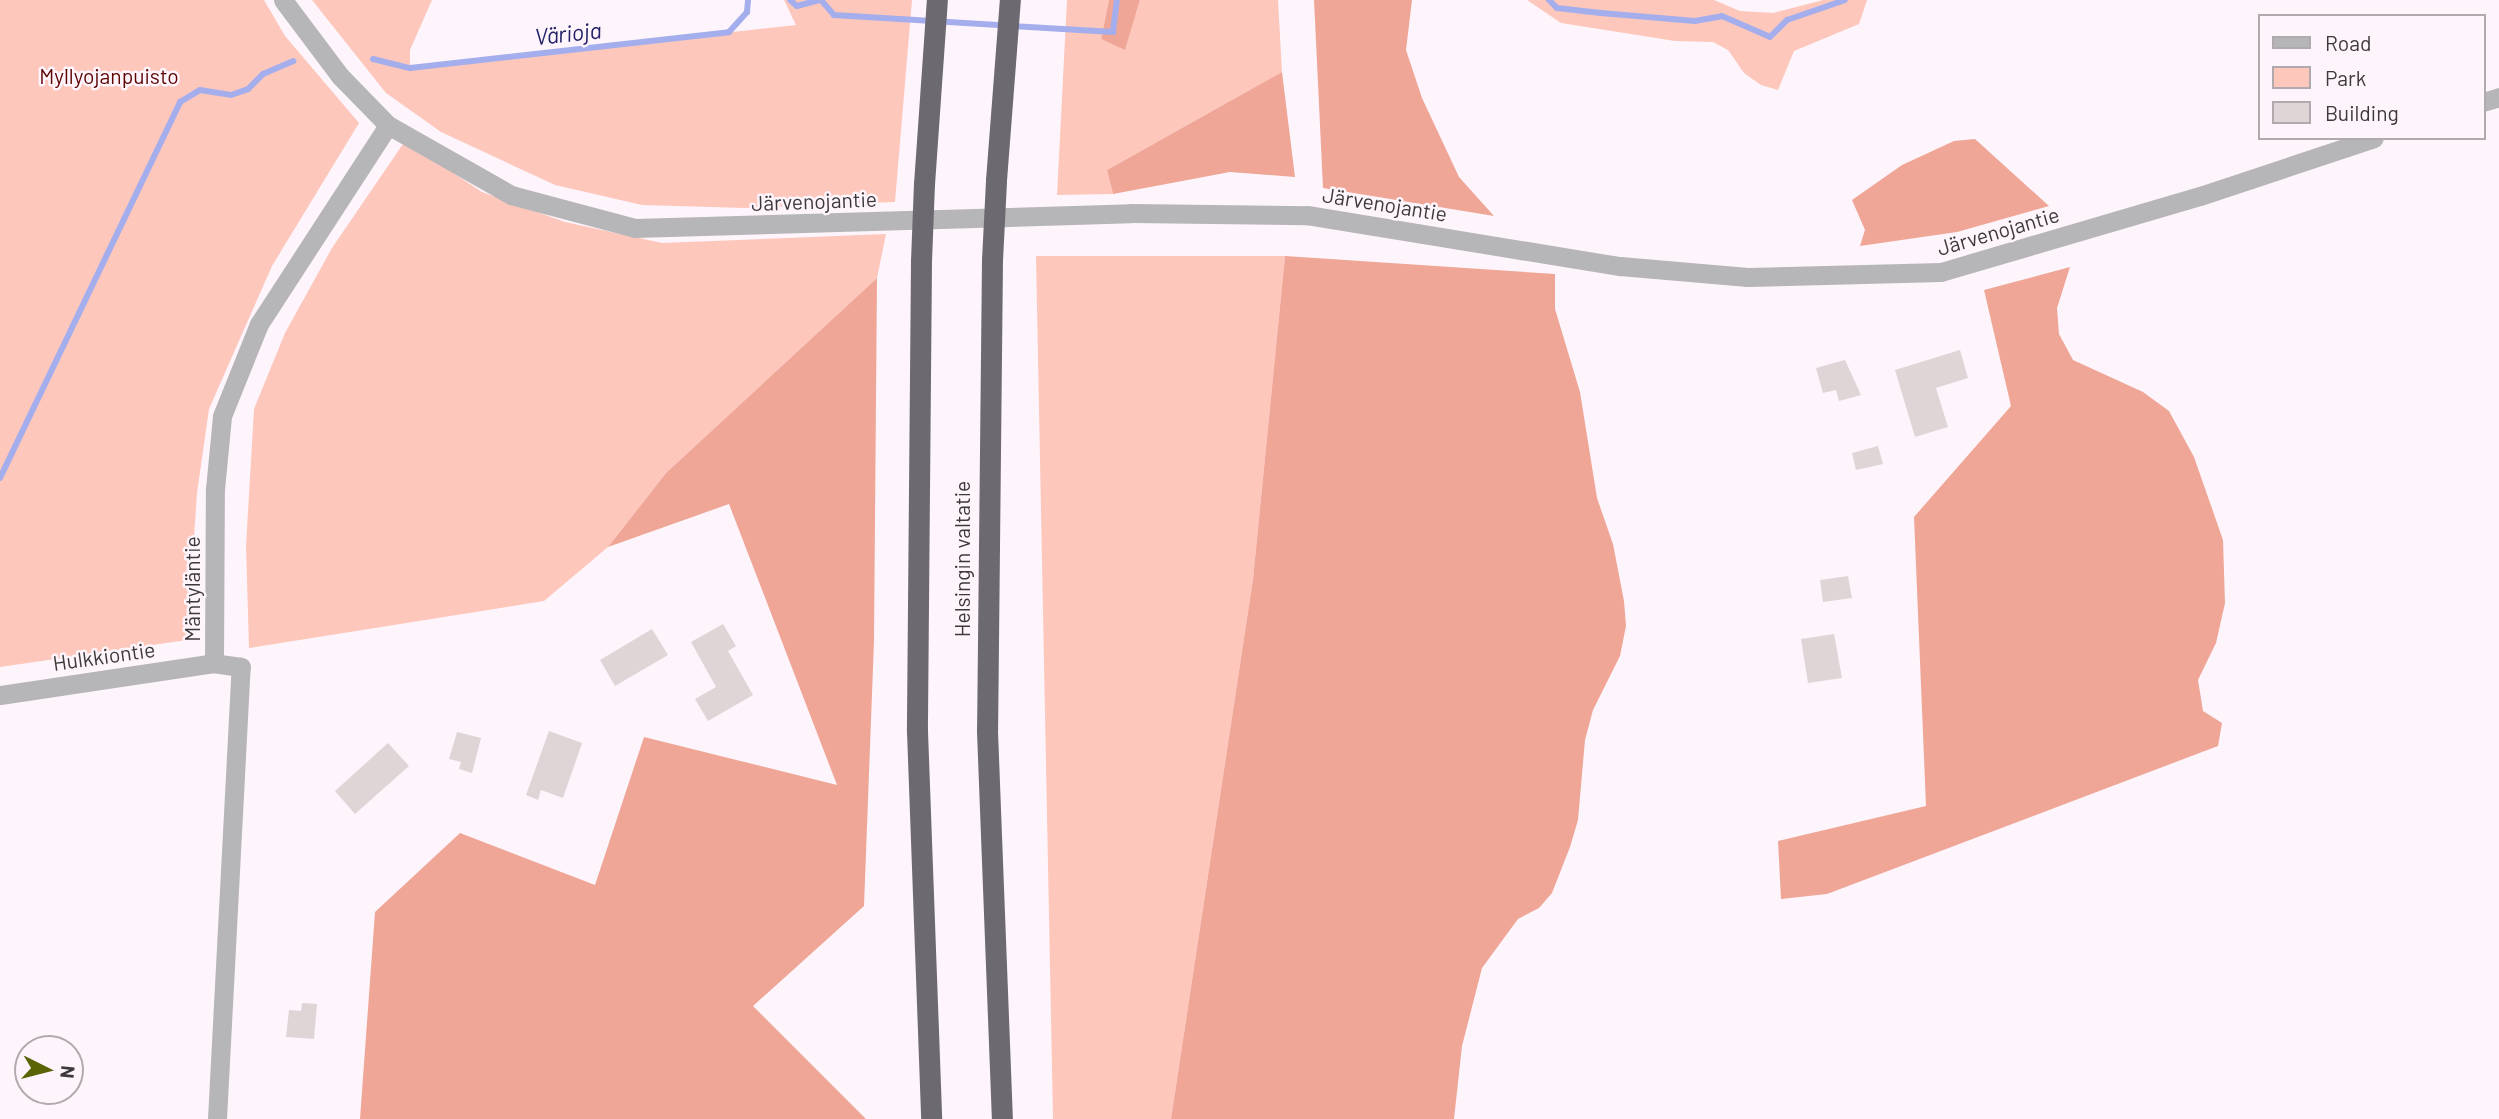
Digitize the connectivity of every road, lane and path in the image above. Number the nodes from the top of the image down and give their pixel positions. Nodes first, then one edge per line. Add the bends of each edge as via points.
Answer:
1 (282, 0) edge
2 (937, 0) edge
3 (1010, 0) edge
4 (388, 125) junction
5 (2368, 140) edge
6 (214, 663) junction
7 (0, 695) edge
8 (218, 1119) edge
9 (931, 1119) edge
10 (1002, 1119) edge

1 - 4 street, Järvenojantie via 340,76
2 - 9 highway, bridge via 921,261 917,731
3 - 10 highway, Helsingin valtatie, bridge via 992,260 987,731
4 - 5 street, Järvenojantie via 511,195 635,228 1131,213 1307,215 1620,266 1748,277 1941,272 2200,196
4 - 6 street, Mäntyläntie via 276,293 232,383 217,450
6 - 7 street, Hulkkiontie
6 - 8 street, Mäntyläntie via 241,667

